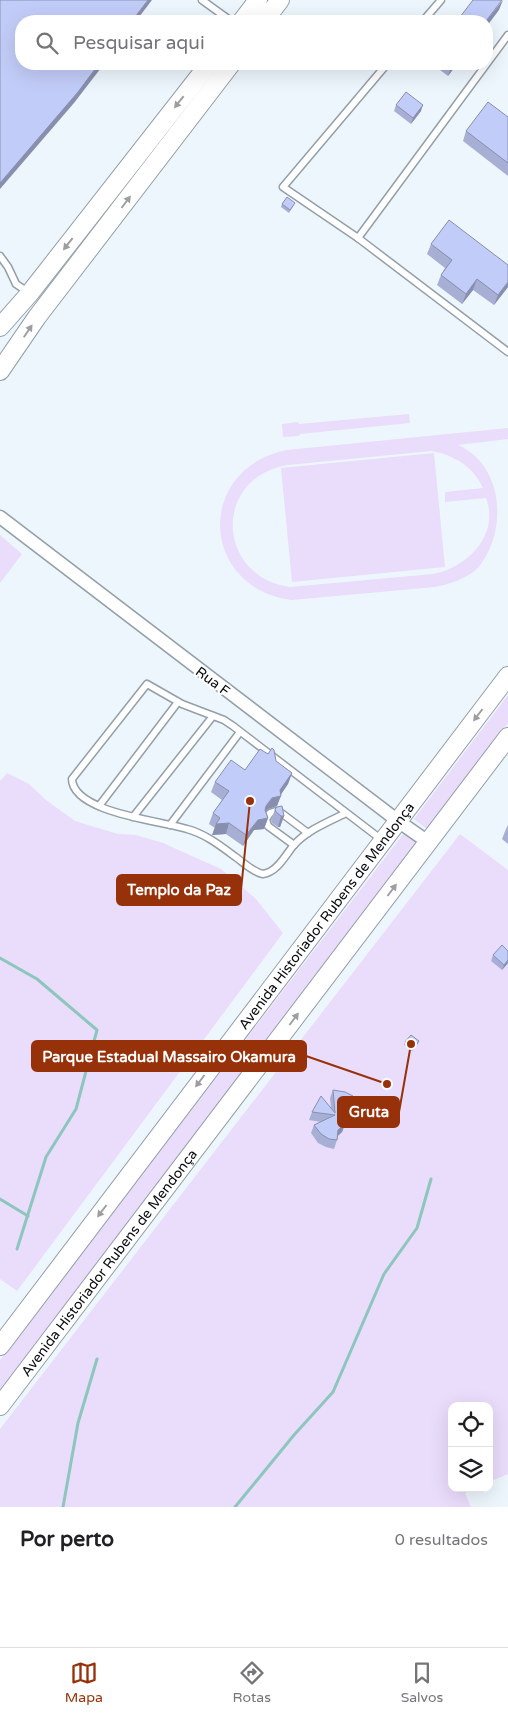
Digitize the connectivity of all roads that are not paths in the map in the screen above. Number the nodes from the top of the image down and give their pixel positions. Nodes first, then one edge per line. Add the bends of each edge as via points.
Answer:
1 (202, 0) edge
2 (258, 0) edge
3 (280, 0) edge
4 (441, 0) edge
5 (223, 15) edge
6 (247, 15) edge
7 (269, 15) edge
8 (428, 15) edge
9 (508, 36) edge
10 (493, 56) edge
11 (204, 70) edge
12 (226, 70) edge
13 (382, 70) edge
14 (483, 70) edge
15 (358, 238) junction
16 (0, 256) edge
17 (23, 288) junction
18 (0, 327) edge
19 (508, 352) edge
20 (0, 371) edge
21 (0, 517) edge
22 (508, 676) edge
23 (178, 702) junction
24 (213, 716) junction
25 (240, 732) junction
26 (508, 737) edge
27 (99, 806) junction
28 (346, 813) junction
29 (133, 817) junction
30 (398, 821) junction
31 (170, 825) junction
32 (308, 833) junction
33 (382, 841) junction
34 (428, 842) junction
35 (294, 845) junction
36 (0, 1346) edge
37 (0, 1406) edge

1 - 5 lane
2 - 6 main road
3 - 7 main road
4 - 8 lane
9 - 10 lane
11 -> 17 main road
20 -> 12 main road
13 - 15 lane via 283,187
14 - 15 lane
15 - 19 lane
16 - 17 lane
17 - 18 main road
21 - 30 street, Rua F
22 -> 30 main road, Avenida Historiador Rubens de Mendonça
23 - 24 lane
23 - 27 lane
23 - 27 lane via 147,684 73,777 72,785 77,792
24 - 25 lane
24 - 29 lane
25 - 28 lane
25 - 31 lane
26 - 34 main road, Avenida Historiador Rubens de Mendonça
27 - 29 lane
28 - 32 lane
28 - 33 lane
29 - 31 lane
30 - 33 main road, Avenida Historiador Rubens de Mendonça
30 - 34 street, Rua F
31 - 35 lane via 202,835 263,874 273,871
32 - 35 lane
32 - 35 lane via 280,812 270,813 266,819 268,826
33 -> 36 main road, Avenida Historiador Rubens de Mendonça
37 -> 34 main road, Avenida Historiador Rubens de Mendonça

